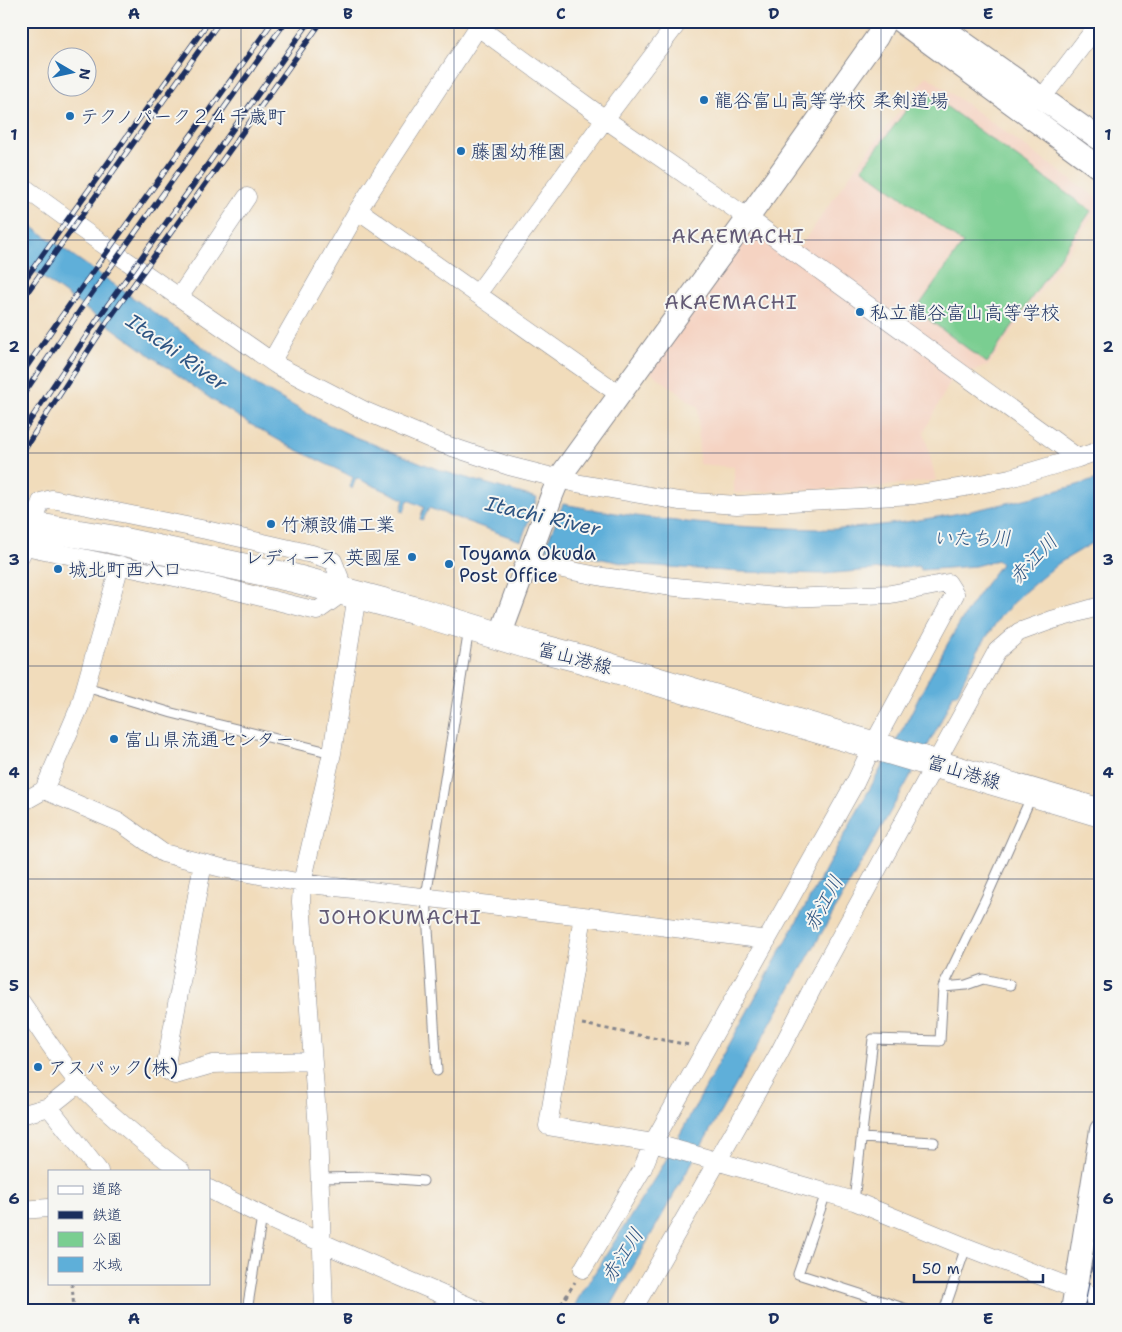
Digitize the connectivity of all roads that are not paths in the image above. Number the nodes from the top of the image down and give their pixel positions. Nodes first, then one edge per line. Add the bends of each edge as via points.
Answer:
1 (679, 21) edge
2 (885, 21) edge
3 (900, 21) edge
4 (933, 21) edge
5 (1101, 21) edge
6 (480, 24) edge
7 (1042, 98) junction
8 (605, 119) junction
9 (1101, 140) edge
10 (1101, 169) edge
11 (21, 185) edge
12 (247, 197) dead end
13 (358, 210) junction
14 (748, 218) junction
15 (478, 293) junction
16 (180, 296) junction
17 (278, 366) junction
18 (619, 394) junction
19 (1101, 450) edge
20 (1078, 458) junction
21 (556, 486) junction
22 (30, 543) edge
23 (528, 559) junction
24 (120, 565) junction
25 (351, 593) junction
26 (1101, 606) edge
27 (469, 626) junction
28 (500, 636) junction
29 (86, 687) junction
30 (879, 746) junction
31 (332, 753) junction
32 (932, 762) junction
33 (44, 790) junction
34 (1033, 793) junction
35 (21, 803) edge
36 (1101, 813) edge
37 (203, 863) junction
38 (302, 883) junction
39 (426, 898) junction
40 (583, 916) junction
41 (767, 940) junction
42 (1010, 986) dead end
43 (943, 987) junction
44 (21, 1002) edge
45 (312, 1061) junction
46 (437, 1071) dead end
47 (79, 1083) junction
48 (48, 1106) junction
49 (21, 1115) edge
50 (1101, 1130) edge
51 (862, 1138) junction
52 (934, 1142) dead end
53 (658, 1145) junction
54 (709, 1159) junction
55 (98, 1170) edge
56 (180, 1170) edge
57 (320, 1178) junction
58 (423, 1181) dead end
59 (210, 1190) edge
60 (826, 1193) junction
61 (854, 1202) junction
62 (48, 1208) edge
63 (21, 1210) edge
64 (262, 1216) junction
65 (321, 1244) junction
66 (966, 1248) junction
67 (583, 1269) road end
68 (1101, 1299) edge
69 (1074, 1300) edge
70 (247, 1311) edge
71 (324, 1311) edge
72 (480, 1311) edge
73 (632, 1311) edge
74 (913, 1311) edge
75 (944, 1311) edge

1 - 8 street
2 - 14 street via 877,37
3 - 10 street
4 - 7 street
5 - 7 street
6 - 8 street
6 - 13 street
7 - 9 street
8 - 14 street
8 - 15 street
11 - 16 street via 84,233
12 - 16 street
13 - 15 street
13 - 17 street via 274,357
14 - 18 street
14 - 20 street
15 - 18 street
16 - 17 street
17 - 21 street via 365,411
18 - 21 street
19 - 20 street
20 - 21 street via 965,488 913,495 737,505 679,501 576,483
21 - 23 street
22 - 24 street
22 - 25 main road, 富山港線 via 110,539
23 - 28 street
23 - 30 street via 603,577 786,598 891,594 948,583 955,594
24 - 25 street via 317,611
24 - 29 street
25 - 27 main road, 富山港線
25 - 31 street
26 - 32 street via 1019,632 997,651
27 - 28 main road, 富山港線
27 - 39 lane
28 - 30 main road, 富山港線
29 - 31 lane via 172,713
29 - 33 street
30 - 32 main road, 富山港線
30 - 41 street
31 - 38 street
32 - 34 main road, 富山港線
32 - 54 street via 779,1053
33 - 35 street
33 - 37 street via 121,823 163,854
34 - 36 main road, 富山港線
34 - 43 lane
37 - 38 street
37 - 45 street via 165,1069 175,1075 213,1064
38 - 39 street
38 - 45 street via 300,902
39 - 40 street
39 - 46 lane
40 - 41 street
40 - 53 street via 548,1126
41 - 53 street via 706,1048
42 - 43 lane via 983,979 966,985
43 - 51 lane via 940,1041 873,1039
44 - 47 street
45 - 57 street
47 - 48 street
47 - 56 street via 129,1132
48 - 49 street
48 - 55 street
50 - 69 street
51 - 52 lane
51 - 61 lane
53 - 54 street
53 - 67 street
54 - 60 street
54 - 73 street
57 - 58 lane via 374,1177
57 - 65 street
59 - 64 street
60 - 61 street
60 - 74 lane via 798,1274
61 - 66 street
62 - 63 street
64 - 65 street
64 - 70 lane
65 - 71 street
65 - 72 street
66 - 69 street
66 - 75 lane
68 - 69 street

